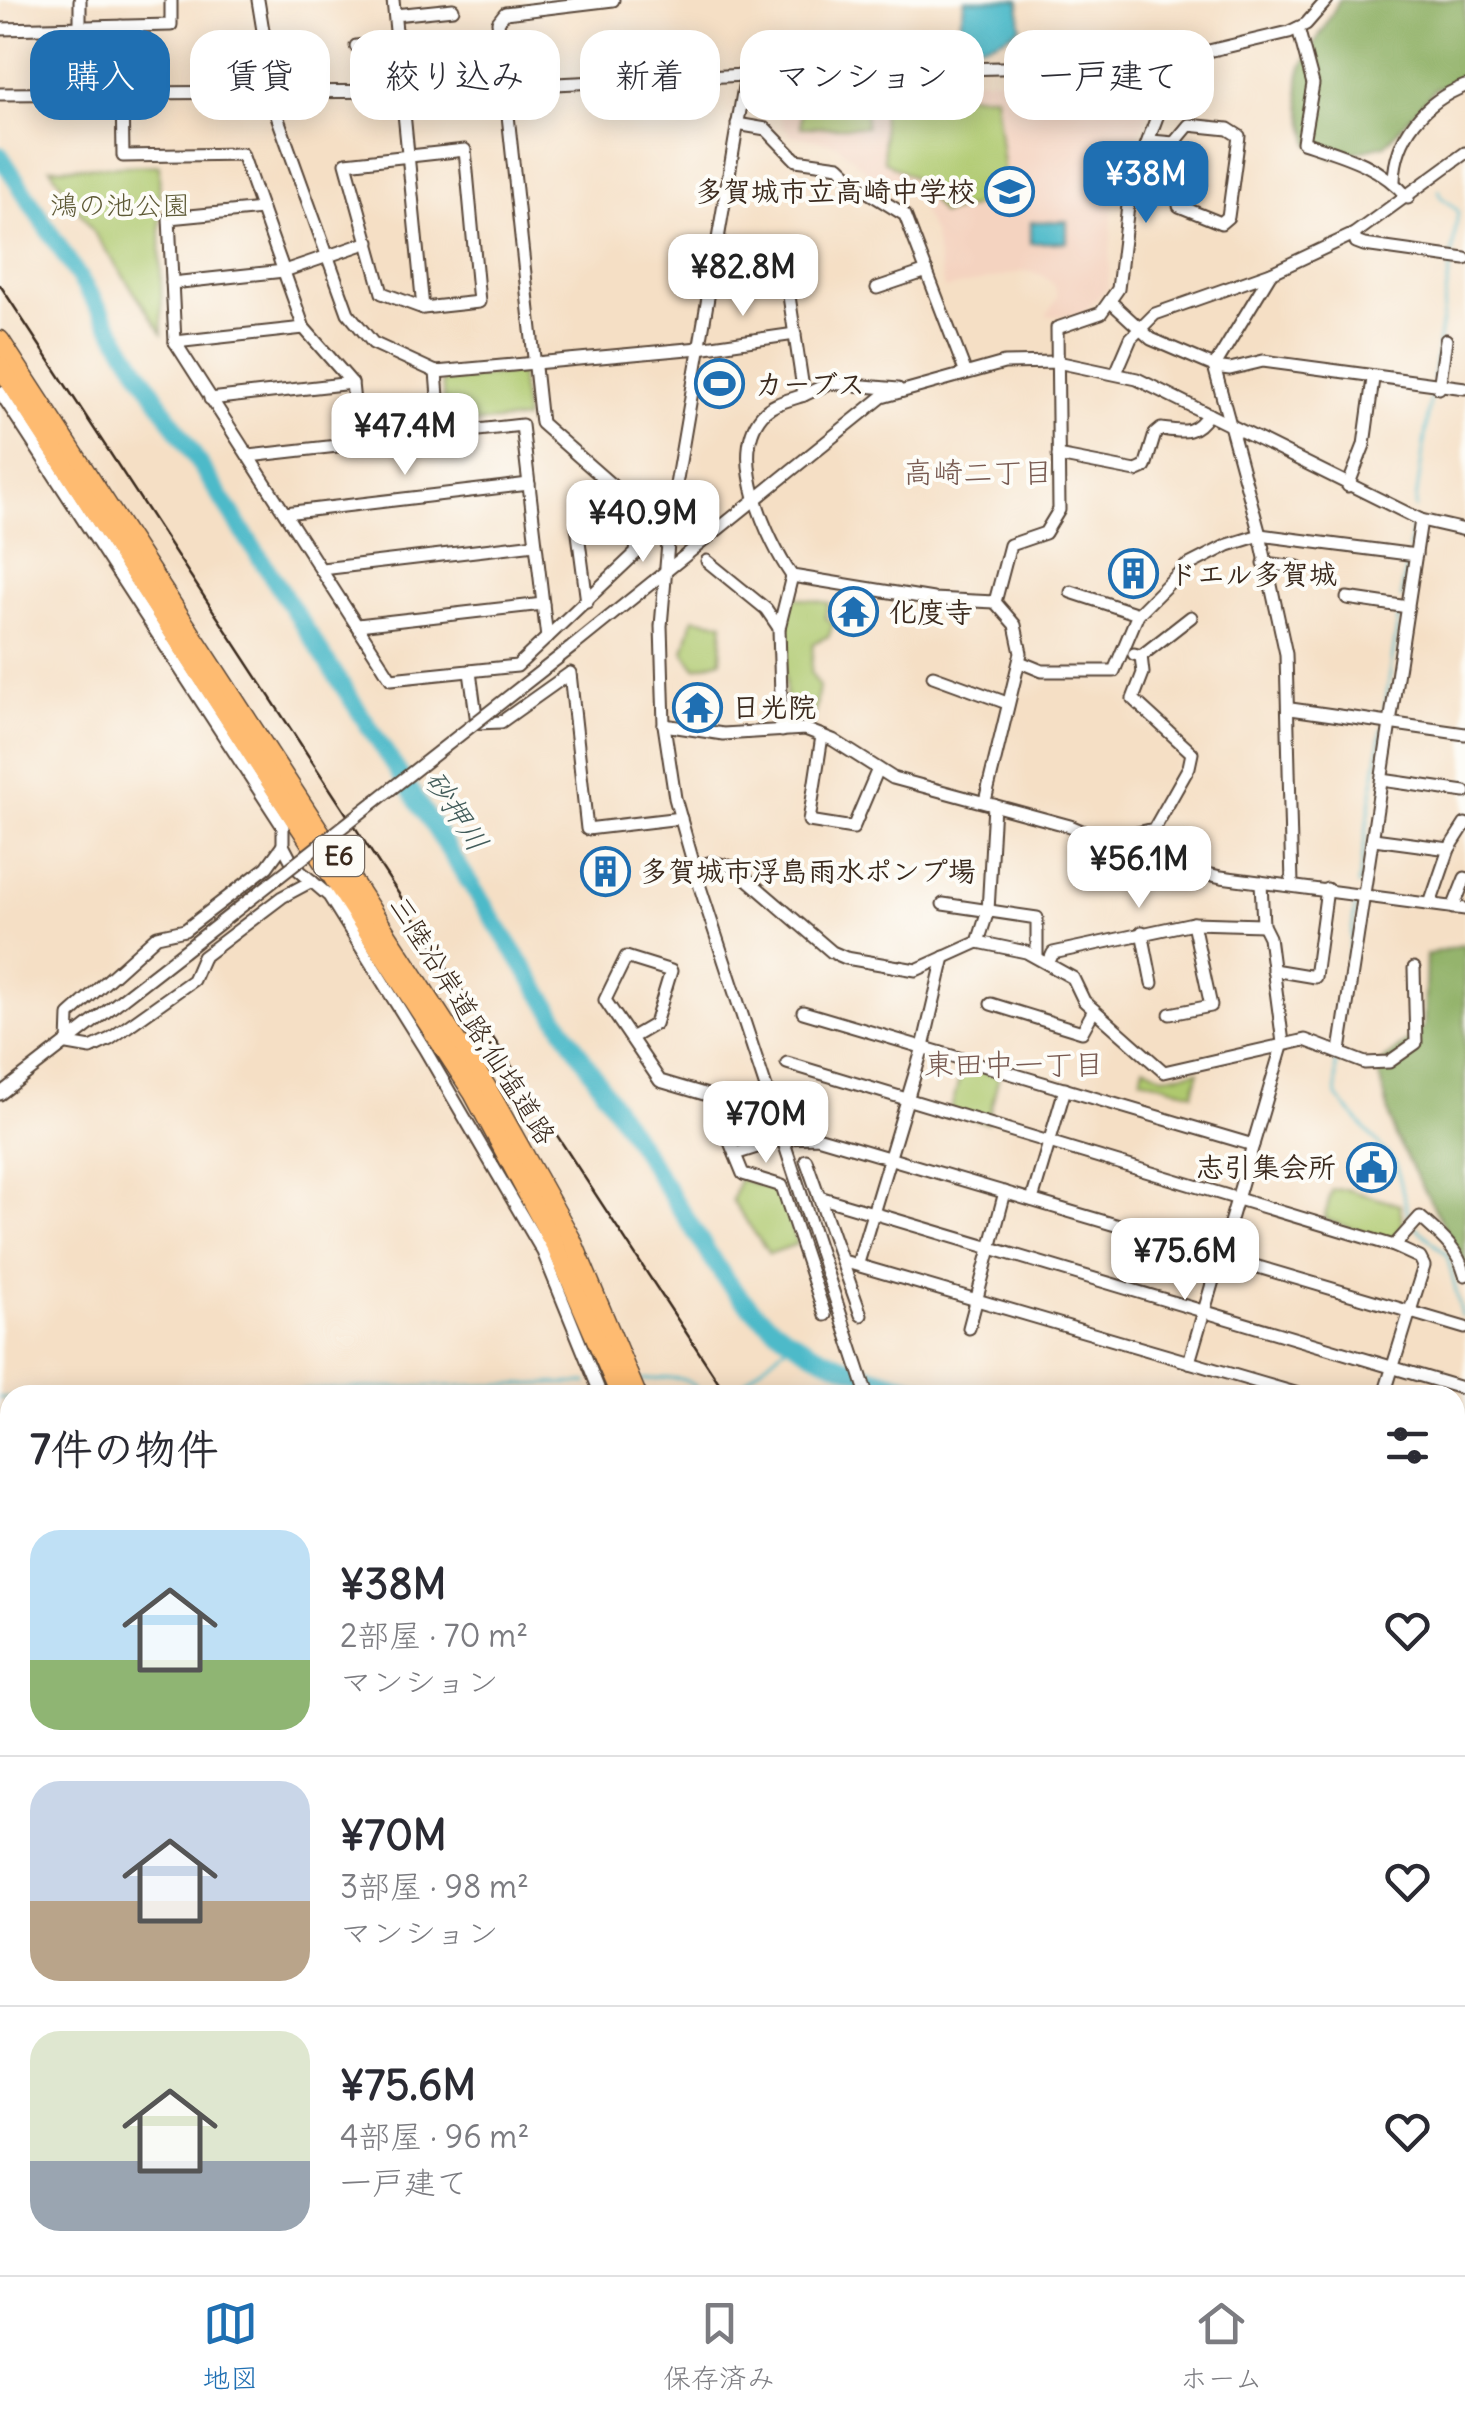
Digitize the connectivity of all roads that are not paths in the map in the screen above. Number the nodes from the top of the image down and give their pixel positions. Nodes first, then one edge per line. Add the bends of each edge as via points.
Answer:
1 (80, 0) edge
2 (171, 0) edge
3 (258, 0) edge
4 (393, 0) edge
5 (613, 0) edge
6 (1326, 0) edge
7 (453, 9) dead end
8 (394, 16) junction
9 (120, 26) junction
10 (80, 27) junction
11 (1298, 28) junction
12 (0, 29) edge
13 (120, 30) edge
14 (262, 30) edge
15 (396, 30) edge
16 (499, 30) edge
17 (1214, 49) edge
18 (740, 75) edge
19 (560, 83) edge
20 (1465, 86) edge
21 (30, 93) edge
22 (0, 94) edge
23 (740, 112) edge
24 (121, 120) edge
25 (279, 120) edge
26 (407, 120) edge
27 (508, 120) edge
28 (1158, 120) edge
29 (738, 124) junction
30 (1151, 141) junction
31 (1465, 152) edge
32 (412, 158) junction
33 (1135, 177) junction
34 (1394, 181) junction
35 (1408, 198) junction
36 (262, 209) junction
37 (1354, 234) junction
38 (369, 242) junction
39 (326, 256) junction
40 (1456, 257) edge
41 (784, 263) dead end
42 (284, 271) junction
43 (927, 271) junction
44 (1271, 272) junction
45 (172, 283) junction
46 (877, 288) dead end
47 (1112, 302) junction
48 (423, 308) junction
49 (304, 328) junction
50 (1140, 328) junction
51 (795, 334) junction
52 (0, 340) edge
53 (1446, 340) dead end
54 (175, 342) junction
55 (699, 348) junction
56 (1058, 362) junction
57 (534, 363) junction
58 (0, 366) edge
59 (1214, 366) junction
60 (965, 371) junction
61 (436, 372) junction
62 (1116, 374) junction
63 (1374, 379) junction
64 (352, 382) junction
65 (1434, 387) junction
66 (1465, 388) edge
67 (902, 389) junction
68 (0, 392) edge
69 (804, 395) junction
70 (210, 399) junction
71 (1208, 414) junction
72 (1232, 426) junction
73 (441, 434) junction
74 (358, 442) junction
75 (249, 456) junction
76 (1058, 456) junction
77 (529, 484) junction
78 (1348, 486) junction
79 (755, 498) junction
80 (285, 513) junction
81 (1421, 520) junction
82 (578, 526) dead end
83 (1465, 530) edge
84 (1260, 534) junction
85 (535, 544) junction
86 (1410, 554) junction
87 (707, 561) dead end
88 (1264, 563) junction
89 (1298, 567) dead end
90 (322, 569) junction
91 (664, 575) junction
92 (792, 576) junction
93 (1071, 592) dead end
94 (1347, 598) dead end
95 (587, 602) junction
96 (995, 602) junction
97 (542, 604) junction
98 (1408, 607) junction
99 (1138, 614) junction
100 (1191, 617) dead end
101 (358, 625) junction
102 (780, 628) junction
103 (547, 638) junction
104 (1126, 651) junction
105 (1141, 656) junction
106 (1020, 662) junction
107 (470, 672) junction
108 (932, 676) dead end
109 (1007, 703) junction
110 (1291, 709) junction
111 (1386, 723) junction
112 (664, 725) junction
113 (782, 731) junction
114 (1465, 734) edge
115 (822, 736) junction
116 (878, 769) junction
117 (1382, 780) junction
118 (1465, 792) edge
119 (989, 803) junction
120 (681, 818) junction
121 (1465, 824) edge
122 (1374, 838) junction
123 (283, 845) junction
124 (1114, 845) junction
125 (1449, 849) junction
126 (694, 867) junction
127 (1465, 878) edge
128 (312, 881) junction
129 (1261, 882) junction
130 (1292, 886) junction
131 (1327, 889) junction
132 (1366, 894) junction
133 (943, 904) dead end
134 (1430, 904) junction
135 (1459, 908) edge
136 (988, 911) junction
137 (1194, 923) junction
138 (1263, 925) junction
139 (1142, 932) junction
140 (978, 942) junction
141 (944, 958) junction
142 (1042, 960) junction
143 (1414, 968) dead end
144 (1273, 970) junction
145 (1152, 983) dead end
146 (991, 1004) dead end
147 (1094, 1010) junction
148 (803, 1012) dead end
149 (1170, 1014) dead end
150 (630, 1038) junction
151 (1283, 1043) junction
152 (68, 1044) junction
153 (923, 1047) junction
154 (1340, 1051) junction
155 (787, 1063) dead end
156 (1064, 1089) junction
157 (0, 1094) edge
158 (907, 1101) junction
159 (785, 1138) junction
160 (1050, 1142) junction
161 (1254, 1145) junction
162 (735, 1154) junction
163 (890, 1159) junction
164 (806, 1160) dead end
165 (1005, 1192) junction
166 (819, 1197) junction
167 (1238, 1198) junction
168 (1032, 1200) junction
169 (873, 1212) junction
170 (1394, 1246) junction
171 (989, 1248) junction
172 (1220, 1257) junction
173 (843, 1261) junction
174 (858, 1263) junction
175 (1465, 1275) edge
176 (977, 1299) junction
177 (1204, 1310) junction
178 (1408, 1312) junction
179 (825, 1315) dead end
180 (861, 1315) dead end
181 (969, 1328) dead end
182 (1465, 1328) edge
183 (1189, 1362) junction
184 (1392, 1366) junction
185 (597, 1385) edge
186 (616, 1385) edge
187 (633, 1385) edge
188 (864, 1385) edge
189 (1268, 1385) edge
190 (1387, 1385) edge
191 (1450, 1385) edge

1 - 10 street
2 - 9 street via 171,25
3 - 14 street
4 - 8 street
5 - 16 street via 502,15
6 - 11 street
7 - 8 street
8 - 15 street
9 - 10 street
9 - 13 street
10 - 12 street
11 - 17 street
11 - 34 street via 1314,84 1303,142
18 - 19 street
20 - 34 street via 1442,94 1418,116
21 - 22 street
23 - 29 street
24 - 36 street via 122,156 242,154
25 - 39 street
26 - 32 street
27 - 57 street
28 - 30 street
29 - 43 street via 766,129 796,160 839,166 906,215
29 - 55 street
30 - 33 street
30 - 33 street via 1174,143 1189,125 1240,136 1228,217 1210,220 1179,206 1182,198
31 - 35 street
32 - 38 street via 346,163
32 - 48 street
32 - 48 street via 465,150 479,302
33 - 47 street
34 - 35 street
35 - 37 street
36 - 42 street
36 - 45 street via 168,218
37 - 40 street via 1364,245
37 - 44 street
38 - 39 street
38 - 48 street via 382,293
39 - 42 street
39 - 61 street via 362,334
41 - 51 street
42 - 45 street
42 - 49 street
43 - 46 street
43 - 60 street
44 - 50 street via 1168,306
44 - 59 street
45 - 54 street
47 - 50 street
47 - 56 street via 1093,318 1059,324
49 - 54 street
49 - 64 street
50 - 59 street
50 - 62 street
51 - 55 street
51 - 69 street
52 - 187 highway, 三陸沿岸道路;仙塩道路 / E6 via 486,1086 572,1240
53 - 65 street
54 - 70 street
55 - 57 street
55 - 91 street
56 - 60 street
56 - 62 street
56 - 76 street
57 - 61 street
57 - 95 street via 541,424 640,510 636,553
58 - 186 highway, 三陸沿岸道路;仙塩道路 / E6 via 473,1093 556,1247
59 - 63 street via 1263,361
59 - 72 street
60 - 67 street
61 - 73 street
62 - 71 street
63 - 65 street
63 - 78 street via 1364,446
64 - 70 street
64 - 74 street
65 - 66 street
67 - 69 street via 830,383
67 - 79 street via 882,397
68 - 123 street via 283,827
69 - 79 street via 765,411 758,422 751,454
70 - 75 street
71 - 72 street
71 - 76 street via 1187,433 1154,434 1145,467 1136,471
72 - 78 street
72 - 84 street
73 - 74 street
73 - 77 street via 522,425
74 - 75 street
75 - 80 street
76 - 96 street via 1056,522 1037,538 1010,545
77 - 80 street
77 - 85 street
78 - 81 street
79 - 91 street
79 - 92 street via 770,544
80 - 90 street
81 - 83 street
81 - 86 street
82 - 95 street
84 - 86 street
84 - 88 street
84 - 99 street via 1184,566
85 - 90 street
85 - 97 street
86 - 98 street
87 - 102 street
88 - 89 street
88 - 110 street via 1286,654
90 - 101 street
91 - 112 street
91 - 152 street, bridge
92 - 96 street via 933,600
92 - 102 street
93 - 99 street
94 - 98 street
95 - 103 street
96 - 106 street via 1015,624
97 - 101 street
97 - 103 street
98 - 111 street
99 - 104 street
100 - 105 street
101 - 107 street via 391,680
102 - 113 street
103 - 107 street via 517,666
104 - 105 street
104 - 106 street via 1114,671 1042,671
105 - 124 street via 1133,698 1192,753 1154,829 1120,837
106 - 109 street
107 - 120 street via 477,723 501,722 570,672 587,828
108 - 109 street
109 - 119 street
110 - 111 street
110 - 130 street
111 - 114 street
111 - 117 street
112 - 113 street via 723,734
112 - 120 street
113 - 115 street
115 - 116 street
115 - 116 street via 809,821 853,828
116 - 119 street
117 - 118 street
117 - 122 street
119 - 124 street
119 - 136 street
120 - 126 street
121 - 125 street
122 - 125 street
122 - 132 street
123 - 128 street
123 - 152 street via 267,867 185,930 157,936 69,1015
124 - 129 street via 1151,861
125 - 134 street
126 - 141 street via 733,867 846,958 916,970
126 - 159 street
127 - 135 street
128 - 152 street via 202,957 194,980 110,1039 92,1048
128 - 185 street via 329,896 424,1048 543,1252
129 - 130 street
129 - 138 street
130 - 131 street
131 - 132 street
131 - 144 street via 1315,976
132 - 134 street
132 - 154 street
133 - 136 street
134 - 135 street
136 - 140 street
136 - 142 street via 1036,918
137 - 138 street
137 - 139 street
137 - 149 street via 1211,1006
138 - 144 street
139 - 142 street
139 - 145 street
140 - 141 street
140 - 142 street
141 - 153 street
142 - 147 street via 1073,978
143 - 154 street via 1416,1043 1389,1062 1365,1063
144 - 151 street
146 - 147 street via 1082,1032
147 - 151 street via 1164,1072
148 - 153 street
150 - 150 street via 654,1024 671,971 626,958 605,1000
150 - 162 street via 660,1081 711,1096
151 - 154 street via 1304,1040
151 - 161 street
152 - 157 street
153 - 156 street
153 - 158 street
155 - 158 street
156 - 160 street
156 - 161 street
158 - 160 street
158 - 163 street
159 - 162 street
159 - 163 street via 817,1137
159 - 188 street
160 - 167 street
160 - 168 street
161 - 167 street
162 - 179 street via 743,1174 782,1186
163 - 165 street
163 - 169 street
164 - 166 street
165 - 168 street
165 - 171 street
166 - 169 street
166 - 173 street
167 - 170 street
167 - 172 street
168 - 172 street
169 - 171 street
169 - 174 street
170 - 175 street via 1420,1217 1447,1241
170 - 178 street via 1424,1266
171 - 176 street
171 - 177 street
172 - 177 street
172 - 178 street
173 - 174 street
173 - 180 street
174 - 176 street
176 - 181 street
176 - 183 street
177 - 183 street
177 - 184 street
178 - 182 street
178 - 184 street
183 - 189 street
184 - 190 street
184 - 191 street

